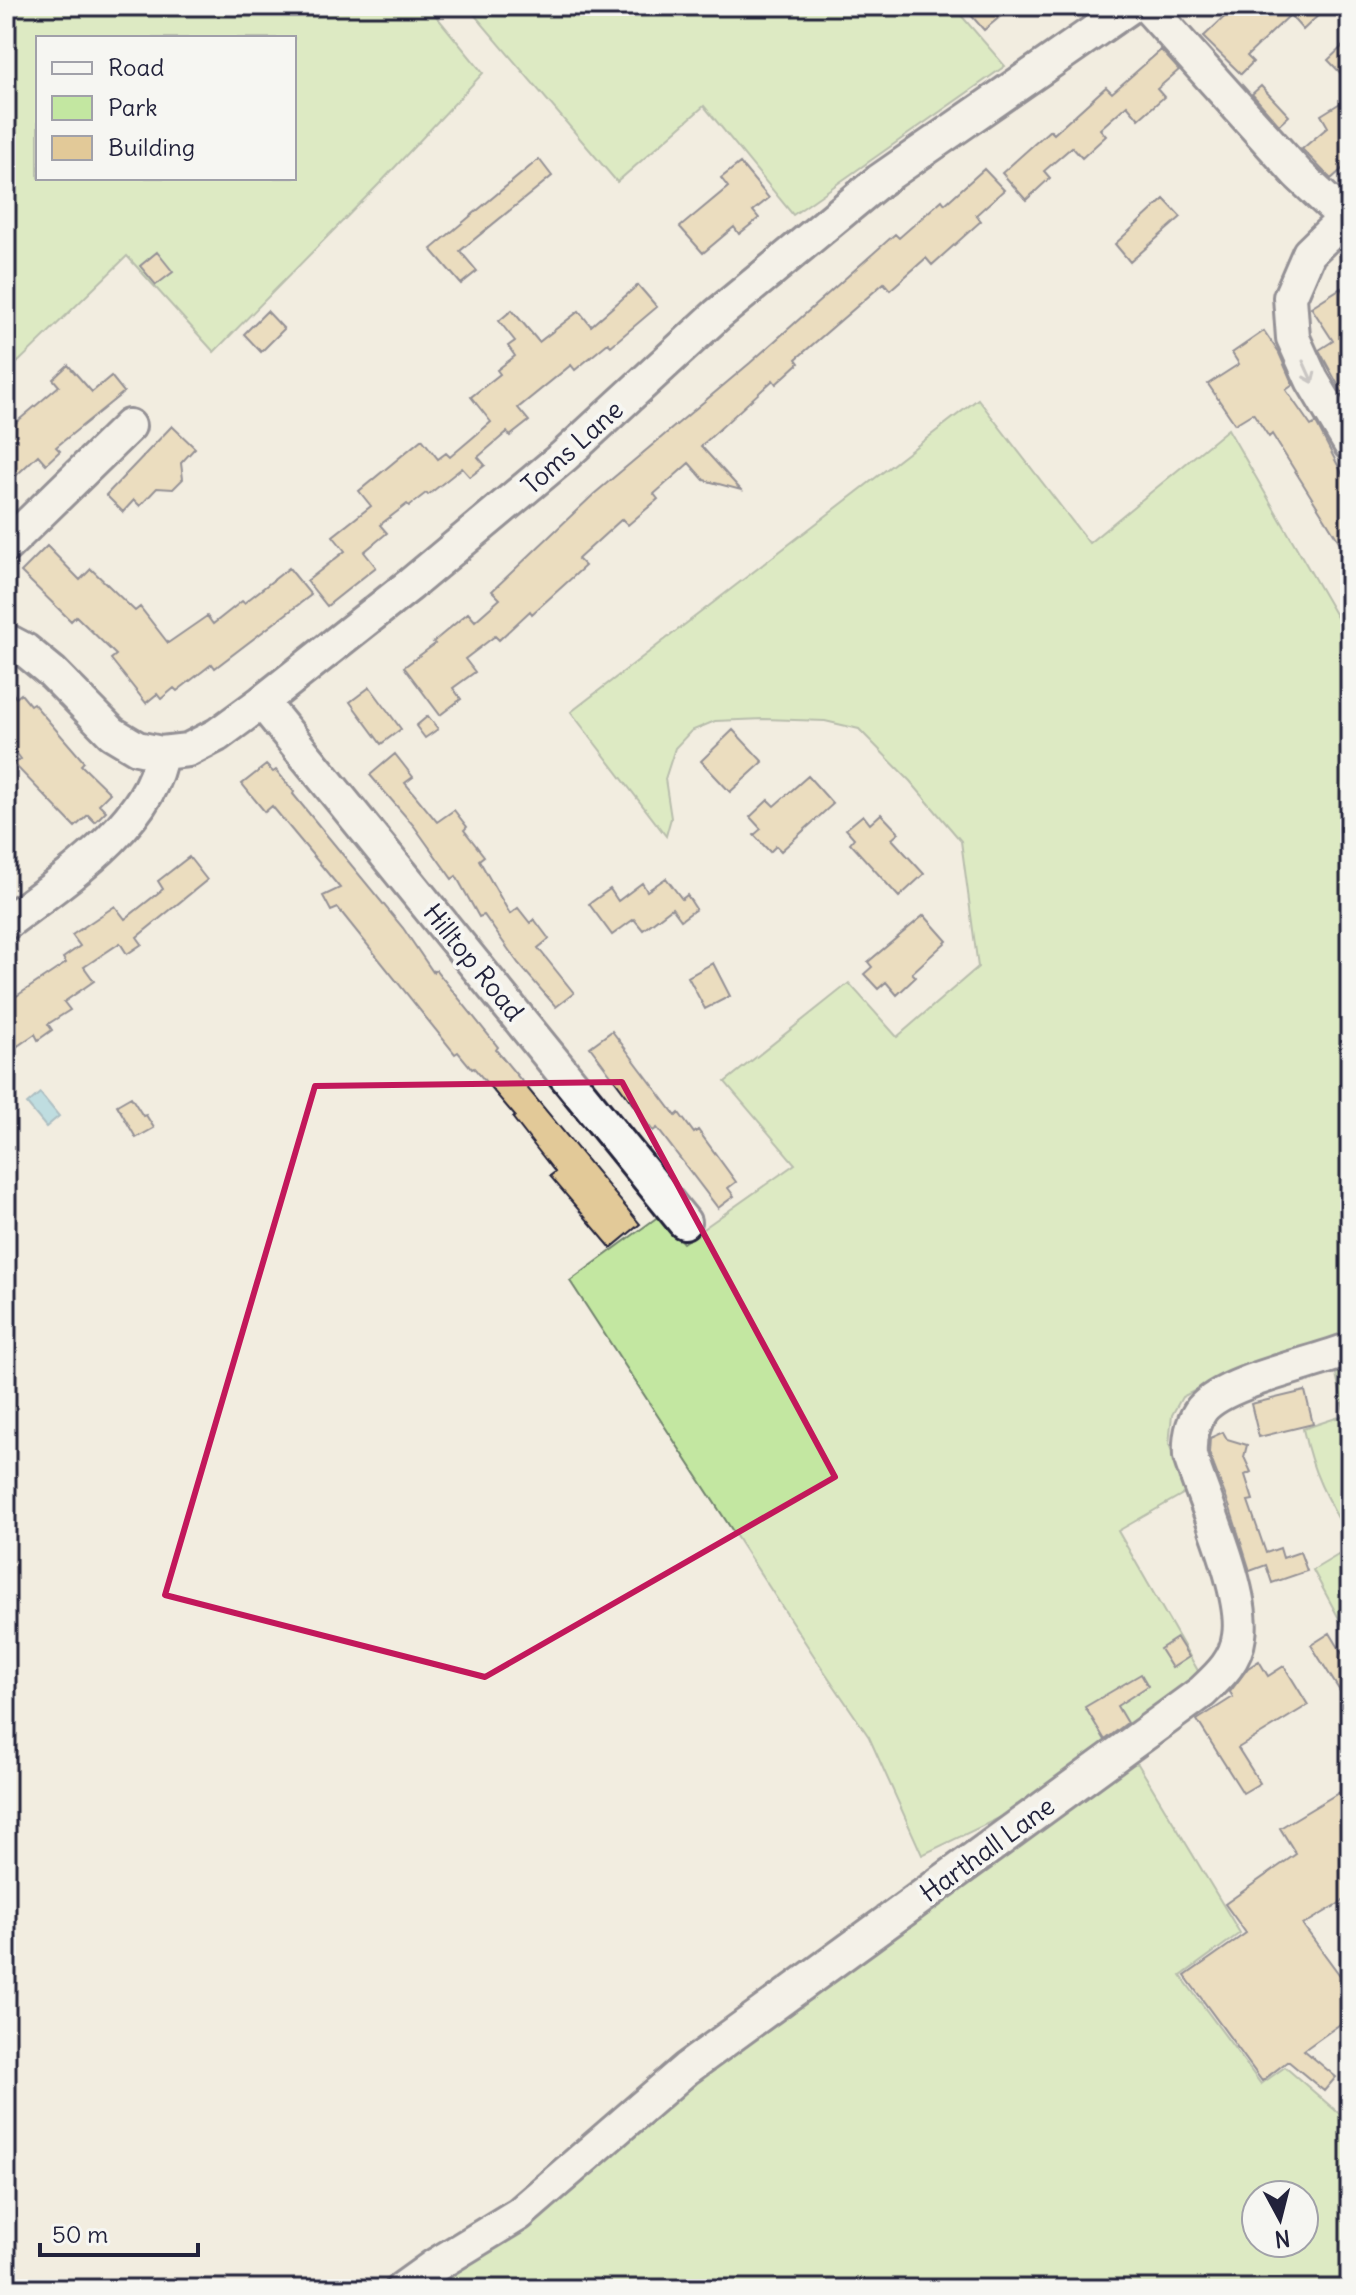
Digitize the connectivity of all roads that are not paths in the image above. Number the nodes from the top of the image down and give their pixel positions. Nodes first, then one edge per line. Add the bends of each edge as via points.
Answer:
1 (1131, 6) edge
2 (1147, 6) edge
3 (1348, 218) edge
4 (129, 426) dead end
5 (1350, 444) edge
6 (6, 546) edge
7 (6, 640) edge
8 (262, 702) junction
9 (161, 753) junction
10 (6, 923) edge
11 (684, 1222) dead end
12 (1350, 1349) edge
13 (402, 2289) edge

1 - 8 street, Toms Lane via 868,190 717,315 553,466
2 - 3 street via 1298,174
3 -> 5 street via 1309,253 1290,297 1293,338
4 - 6 street
7 - 9 street via 53,673 112,733 137,748
8 - 9 street, Toms Lane via 201,744
8 - 11 street, Hilltop Road
9 - 10 street via 150,787 118,831 92,859
12 - 13 street, Harthall Lane via 1234,1388 1210,1402 1193,1426 1190,1456 1235,1589 1240,1634 1228,1666 1202,1692 686,2069 519,2214

